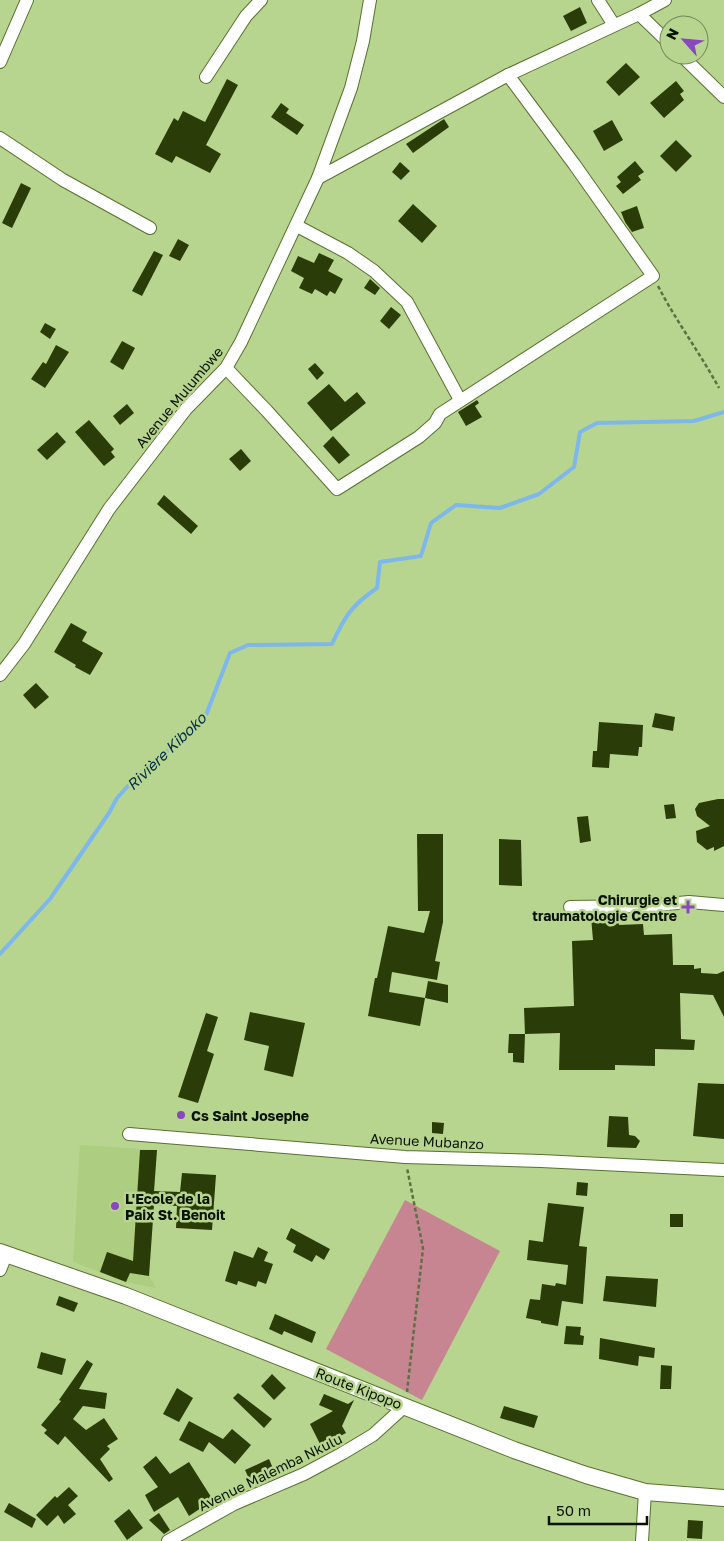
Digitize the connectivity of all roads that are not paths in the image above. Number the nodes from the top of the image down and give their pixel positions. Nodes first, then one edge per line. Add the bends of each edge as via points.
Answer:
1 (27, 0) edge
2 (261, 0) edge
3 (370, 0) edge
4 (598, 0) edge
5 (665, 0) edge
6 (639, 14) junction
7 (614, 25) junction
8 (659, 33) edge
9 (0, 62) edge
10 (691, 65) edge
11 (508, 75) junction
12 (206, 77) dead end
13 (724, 97) edge
14 (0, 138) edge
15 (318, 178) junction
16 (297, 226) junction
17 (150, 228) dead end
18 (226, 368) junction
19 (460, 400) junction
20 (1, 671) edge
21 (724, 905) edge
22 (570, 907) dead end
23 (129, 1134) dead end
24 (724, 1170) edge
25 (3, 1254) edge
26 (0, 1270) edge
27 (406, 1406) junction
28 (645, 1492) junction
29 (724, 1498) edge
30 (168, 1541) edge
31 (642, 1541) edge

1 - 9 street
2 - 12 street via 246,16
3 - 15 street, Avenue Mulumbwe via 351,88
4 - 7 street
5 - 6 street
6 - 7 street
6 - 8 street
7 - 11 street
10 - 13 street
11 - 15 street
11 - 19 street via 653,276
14 - 17 street via 63,180
15 - 16 street, Avenue Mulumbwe
16 - 18 street, Avenue Mulumbwe
16 - 19 street via 374,270 407,302
18 - 19 street via 337,489 419,436 435,423 440,414
18 - 20 street, Avenue Mulumbwe via 186,408 109,509 24,644
21 - 22 street via 689,902
23 - 24 street, Avenue Mubanzo via 405,1157
25 - 26 street
25 - 27 main road, Route Kipopo via 126,1296
27 - 28 main road, Route Kipopo via 532,1456
27 - 30 street, Avenue Malemba Nkulu via 372,1436 343,1453 234,1504
28 - 29 main road, Route Kipopo
28 - 31 street

